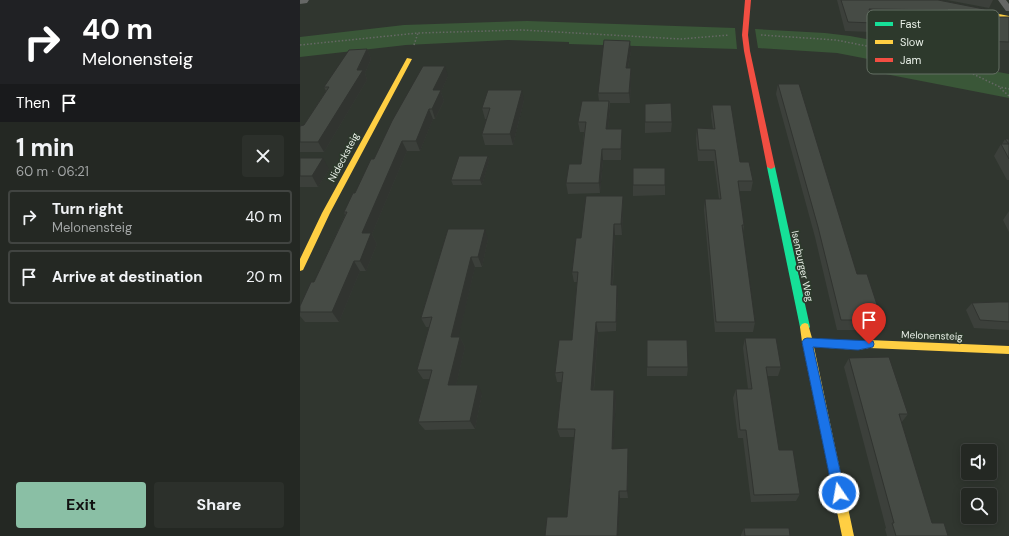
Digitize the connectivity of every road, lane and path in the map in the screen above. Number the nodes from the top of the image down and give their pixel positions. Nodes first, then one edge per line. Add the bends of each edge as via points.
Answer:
1 (748, 0) edge
2 (921, 0) edge
3 (1002, 0) edge
4 (1009, 9) edge
5 (970, 10) edge
6 (999, 16) edge
7 (1009, 18) edge
8 (730, 35) dead end
9 (761, 35) dead end
10 (300, 45) edge
11 (867, 46) edge
12 (408, 58) dead end
13 (973, 74) edge
14 (1000, 87) junction
15 (1009, 89) edge
16 (1009, 96) edge
17 (306, 244) edge
18 (300, 268) edge
19 (807, 342) junction
20 (1009, 350) edge
21 (848, 536) edge

1 - 19 street, Isenburger Weg via 745,34 747,51
2 - 5 street
3 - 4 lane
6 - 7 street
8 - 10 path via 680,39 522,30 404,34
9 - 11 path via 836,40
12 - 17 street, Nidecksteig via 326,213
13 - 14 path
14 - 15 path
14 - 16 path
17 - 18 street, Nidecksteig
19 - 20 street, Melonensteig
19 - 21 street, Isenburger Weg

